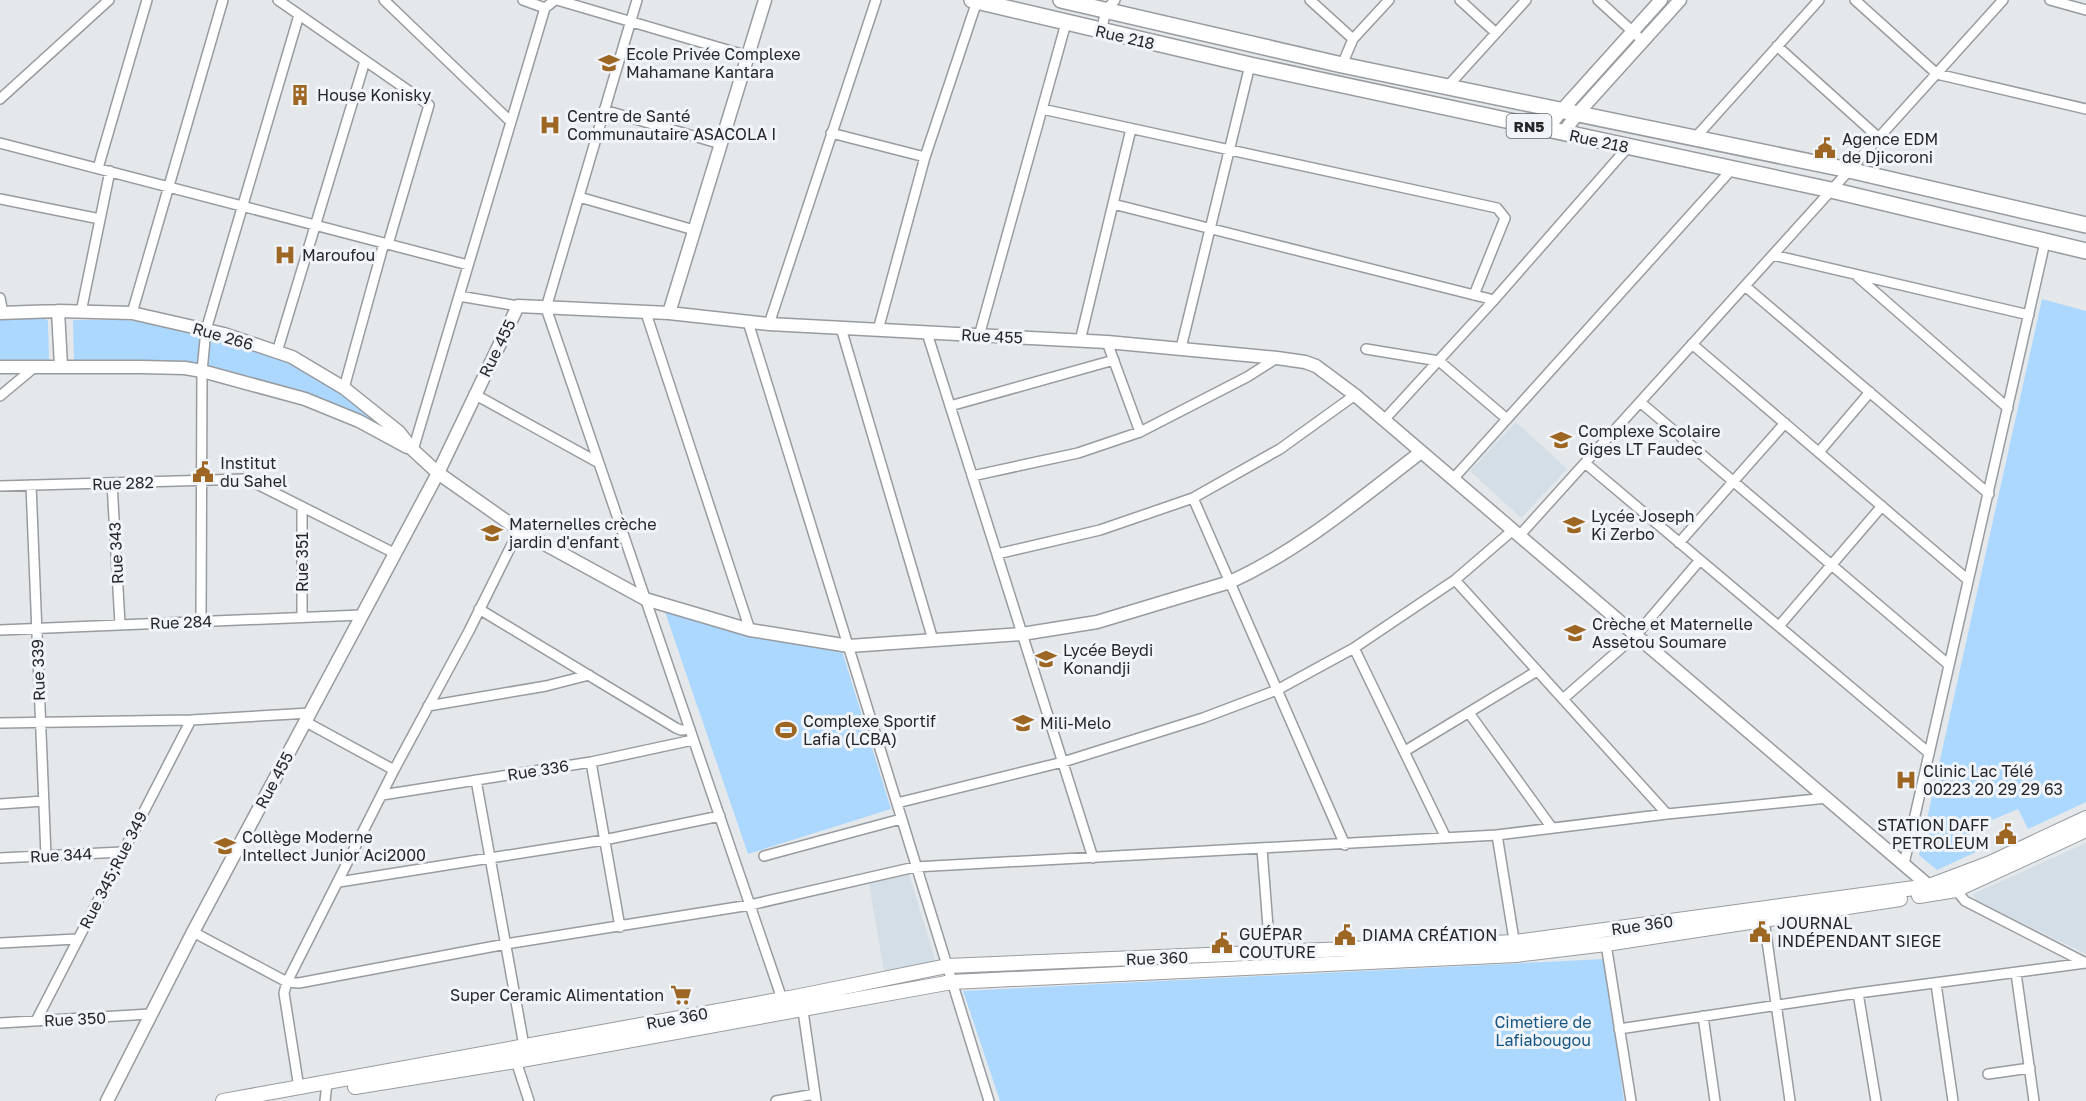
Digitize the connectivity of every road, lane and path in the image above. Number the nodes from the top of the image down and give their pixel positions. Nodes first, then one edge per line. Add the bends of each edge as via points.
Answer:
1 (109, 0) edge
2 (147, 0) edge
3 (222, 0) edge
4 (278, 0) edge
5 (384, 0) edge
6 (523, 0) edge
7 (556, 0) edge
8 (637, 0) edge
9 (765, 0) edge
10 (876, 0) edge
11 (1061, 0) edge
12 (1310, 0) edge
13 (1389, 0) edge
14 (1460, 0) edge
15 (1526, 0) edge
16 (1598, 0) edge
17 (1661, 0) edge
18 (1680, 0) edge
19 (1819, 0) edge
20 (1855, 0) edge
21 (2003, 0) edge
22 (2050, 0) edge
23 (974, 1) edge
24 (1110, 5) edge
25 (545, 8) junction
26 (2086, 10) edge
27 (299, 15) junction
28 (631, 21) junction
29 (1066, 23) junction
30 (1632, 31) junction
31 (1101, 32) junction
32 (1496, 33) junction
33 (1353, 39) junction
34 (1643, 41) junction
35 (1777, 46) junction
36 (748, 56) junction
37 (365, 61) junction
38 (1342, 65) junction
39 (1251, 66) junction
40 (1937, 74) junction
41 (1448, 86) junction
42 (0, 99) edge
43 (2086, 109) edge
44 (1042, 110) junction
45 (604, 111) junction
46 (1561, 111) junction
47 (1578, 113) junction
48 (511, 122) junction
49 (1131, 129) junction
50 (1547, 130) junction
51 (831, 133) junction
52 (1563, 133) junction
53 (1879, 138) junction
54 (1694, 139) junction
55 (0, 143) edge
56 (721, 144) junction
57 (1628, 147) junction
58 (1229, 152) junction
59 (925, 157) junction
60 (98, 168) junction
61 (1732, 169) junction
62 (1850, 170) junction
63 (110, 171) junction
64 (168, 187) junction
65 (1831, 190) junction
66 (579, 197) junction
67 (0, 199) edge
68 (1113, 204) junction
69 (242, 206) junction
70 (100, 219) junction
71 (315, 225) junction
72 (2086, 225) edge
73 (1210, 229) junction
74 (694, 230) junction
75 (2045, 242) junction
76 (386, 244) junction
77 (2086, 251) edge
78 (1773, 255) junction
79 (468, 265) junction
80 (1857, 276) junction
81 (1745, 286) junction
82 (1474, 295) junction
83 (459, 296) junction
84 (0, 298) edge
85 (1494, 300) junction
86 (518, 306) junction
87 (546, 308) junction
88 (58, 311) junction
89 (81, 312) junction
90 (2, 313) edge
91 (132, 313) junction
92 (646, 313) junction
93 (669, 313) junction
94 (2029, 315) junction
95 (748, 322) junction
96 (769, 324) junction
97 (841, 328) junction
98 (206, 330) junction
99 (878, 330) junction
100 (927, 333) junction
101 (979, 336) junction
102 (1080, 341) junction
103 (1107, 342) junction
104 (1692, 344) junction
105 (1181, 348) junction
106 (1366, 349) dead end
107 (277, 352) junction
108 (1276, 358) junction
109 (1114, 360) junction
110 (1439, 361) junction
111 (36, 366) junction
112 (61, 366) junction
113 (0, 367) edge
114 (202, 371) junction
115 (344, 388) junction
116 (1870, 392) junction
117 (474, 394) junction
118 (1354, 395) junction
119 (0, 396) edge
120 (1640, 402) junction
121 (950, 406) junction
122 (2008, 408) junction
123 (1507, 418) junction
124 (1384, 420) junction
125 (1785, 423) junction
126 (1140, 432) junction
127 (413, 450) junction
128 (1421, 452) junction
129 (1819, 452) junction
130 (599, 463) junction
131 (1585, 463) junction
132 (438, 473) junction
133 (972, 476) junction
134 (1453, 479) junction
135 (202, 480) junction
136 (1735, 482) junction
137 (112, 483) junction
138 (31, 485) junction
139 (0, 486) edge
140 (1989, 494) junction
141 (1193, 498) junction
142 (1882, 506) junction
143 (302, 508) junction
144 (519, 530) junction
145 (1516, 533) junction
146 (1679, 543) junction
147 (394, 553) junction
148 (997, 554) junction
149 (1700, 560) junction
150 (1831, 565) junction
151 (1455, 580) junction
152 (1968, 580) junction
153 (1230, 582) junction
154 (645, 599) junction
155 (479, 609) junction
156 (361, 615) junction
157 (302, 616) junction
158 (201, 622) junction
159 (120, 624) junction
160 (1779, 626) junction
161 (36, 628) junction
162 (0, 630) edge
163 (750, 630) junction
164 (1022, 634) junction
165 (1636, 635) junction
166 (933, 640) junction
167 (849, 646) junction
168 (1354, 648) junction
169 (1949, 665) junction
170 (1537, 671) junction
171 (589, 675) junction
172 (1277, 690) junction
173 (1563, 699) junction
174 (428, 706) junction
175 (1469, 713) junction
176 (308, 717) junction
177 (190, 720) junction
178 (40, 722) junction
179 (0, 723) edge
180 (690, 729) junction
181 (693, 740) junction
182 (1405, 751) junction
183 (1929, 753) junction
184 (591, 762) junction
185 (1063, 762) junction
186 (394, 770) junction
187 (476, 780) junction
188 (382, 795) junction
189 (1827, 798) junction
190 (44, 801) junction
191 (897, 803) junction
192 (0, 804) edge
193 (1667, 814) junction
194 (720, 816) junction
195 (2086, 818) edge
196 (901, 819) junction
197 (1552, 828) junction
198 (2086, 831) edge
199 (1497, 835) junction
200 (1446, 838) junction
201 (604, 840) junction
202 (1345, 845) junction
203 (1262, 849) junction
204 (122, 852) junction
205 (46, 856) junction
206 (764, 856) dead end
207 (0, 858) edge
208 (490, 858) junction
209 (1093, 858) junction
210 (1904, 864) junction
211 (915, 867) junction
212 (339, 882) junction
213 (1930, 890) junction
214 (1956, 890) junction
215 (750, 904) junction
216 (1764, 920) junction
217 (620, 927) junction
218 (193, 932) junction
219 (77, 939) junction
220 (0, 943) edge
221 (506, 944) junction
222 (1606, 944) junction
223 (1516, 948) junction
224 (1270, 953) junction
225 (2086, 963) edge
226 (947, 966) junction
227 (2016, 973) junction
228 (286, 982) junction
229 (952, 982) junction
230 (1936, 984) junction
231 (1858, 993) junction
232 (800, 996) junction
233 (782, 999) junction
234 (1778, 1006) junction
235 (803, 1010) junction
236 (150, 1014) junction
237 (1704, 1016) junction
238 (36, 1021) junction
239 (0, 1023) edge
240 (1619, 1029) junction
241 (524, 1046) junction
242 (516, 1061) junction
243 (2030, 1068) junction
244 (1988, 1074) dead end
245 (299, 1089) junction
246 (326, 1092) edge
247 (816, 1097) edge
248 (107, 1101) edge
249 (223, 1101) edge
250 (278, 1101) edge
251 (530, 1101) edge
252 (776, 1101) edge
253 (989, 1101) edge
254 (1631, 1101) edge
255 (1715, 1101) edge
256 (1790, 1101) edge
257 (1876, 1101) edge
258 (1953, 1101) edge
259 (2034, 1101) edge

1 - 42 street
2 - 60 street
3 - 64 street
4 - 27 street
5 - 48 street
6 - 25 street
7 - 25 street
7 - 28 street
8 - 28 street
9 - 36 street
10 - 51 street
11 - 24 highway, Rue 218 / RN5
12 - 33 street
13 - 33 street
14 - 32 street
15 - 32 street
16 - 30 street
17 - 30 street
18 - 34 street
19 - 35 street
20 - 40 street
21 - 40 street
22 - 26 street
23 - 29 highway, Rue 218 / RN5
23 - 59 street
24 - 31 street
24 - 38 highway, Rue 218 / RN5
25 - 48 street
27 - 37 street
27 - 69 street
28 - 36 street
28 - 45 street
29 - 31 highway, Rue 218 / RN5
29 - 44 street
30 - 34 street
30 - 46 street
31 - 39 highway, Rue 218 / RN5
32 - 41 street
33 - 38 street
34 - 47 street
35 - 53 street
35 - 54 street
36 - 56 street
37 - 71 street
37 - 76 street via 429,105
38 - 41 highway, Rue 218 / RN5
39 - 50 highway, Rue 218 / RN5
39 - 58 street
40 - 43 street
40 - 53 street
41 - 46 highway, Rue 218 / RN5
44 - 49 street
44 - 101 street
45 - 56 street
45 - 66 street
46 - 47 highway, Rue 218 / RN5
46 - 50 street
47 - 52 street
47 - 54 highway, Rue 218 / RN5
48 - 79 street
49 - 58 street
49 - 68 street
50 - 52 highway, Rue 218 / RN5
51 - 59 street
51 - 96 street
52 - 57 highway, Rue 218 / RN5
53 - 62 street
54 - 62 highway, Rue 218 / RN5
55 - 60 street
56 - 74 street
57 - 61 highway, Rue 218 / RN5
57 - 85 street
58 - 73 street
58 - 82 street via 1497,208 1505,218
59 - 99 street
60 - 63 street
61 - 65 highway, Rue 218 / RN5
61 - 123 street
62 - 65 street
62 - 72 highway, Rue 218 / RN5
63 - 64 street
63 - 70 street
64 - 69 street
64 - 91 street
65 - 75 highway, Rue 218 / RN5
65 - 78 street
66 - 74 street
66 - 87 street
67 - 70 street
68 - 73 street
68 - 102 street
69 - 71 street
69 - 98 street
70 - 89 street
71 - 76 street
71 - 107 street
73 - 82 street
73 - 105 street
74 - 93 street
75 - 77 highway, Rue 218 / RN5
75 - 94 street
76 - 79 street
76 - 115 street
78 - 80 street
78 - 81 street
79 - 83 street
80 - 94 street
80 - 122 street
81 - 104 street
81 - 116 street
82 - 85 street
83 - 86 street
83 - 127 street
84 - 90 street
85 - 110 street
86 - 87 street, Rue 455
86 - 117 street, Rue 455
87 - 92 street, Rue 455
87 - 130 street
88 - 89 street, Rue 266
88 - 90 street, Rue 266
88 - 112 street
89 - 91 street, Rue 266
91 - 98 street, Rue 266
92 - 93 street, Rue 455
92 - 163 street
93 - 95 street, Rue 455
94 - 122 street
95 - 96 street, Rue 455
95 - 167 street
96 - 97 street, Rue 455
97 - 99 street, Rue 455
97 - 166 street
98 - 107 street, Rue 266
98 - 114 street
99 - 100 street, Rue 455
100 - 101 street, Rue 455
100 - 121 street
101 - 102 street, Rue 455
102 - 103 street, Rue 455
103 - 105 street, Rue 455
103 - 109 street
104 - 120 street
104 - 125 street
105 - 108 street, Rue 455
106 - 110 street
107 - 115 street, Rue 266
108 - 118 street, Rue 455 via 1316,366
108 - 126 street
109 - 121 street
109 - 126 street
110 - 123 street
110 - 124 street
111 - 112 street, Rue 266
111 - 113 street, Rue 266
111 - 119 street
112 - 114 street, Rue 266
114 - 127 street, Rue 266 via 305,399 359,420
114 - 135 street
115 - 127 street, Rue 266 via 399,432
116 - 129 street
116 - 140 street
117 - 130 street
117 - 132 street, Rue 455
118 - 124 street
118 - 141 street via 1280,449
120 - 131 street
120 - 136 street
121 - 133 street
122 - 140 street
123 - 134 street
124 - 128 street
125 - 129 street
125 - 136 street
126 - 133 street via 1078,453
127 - 132 street, Rue 266
128 - 134 street
128 - 153 street, Rue 266 via 1325,525
129 - 142 street
130 - 154 street
131 - 145 street
131 - 146 street
132 - 144 street, Rue 266
132 - 147 street, Rue 455
133 - 148 street
134 - 145 street
135 - 137 street, Rue 282
135 - 143 street, Rue 282 via 247,479
135 - 158 street
136 - 146 street
136 - 150 street
137 - 138 street, Rue 282
137 - 159 street, Rue 343
138 - 139 street, Rue 282
138 - 161 street, Rue 339
140 - 152 street
141 - 148 street via 1100,530
141 - 153 street
142 - 150 street
142 - 152 street
143 - 147 street
143 - 157 street, Rue 351
144 - 154 street, Rue 266
144 - 155 street
145 - 151 street
145 - 165 street
146 - 149 street
147 - 156 street, Rue 455
148 - 164 street
149 - 160 street
149 - 165 street
150 - 160 street
150 - 169 street
151 - 168 street
151 - 170 street
152 - 169 street
153 - 164 street, Rue 266 via 1097,622
153 - 172 street
154 - 163 street, Rue 266
154 - 180 street
155 - 171 street
155 - 174 street
156 - 157 street, Rue 284
156 - 176 street, Rue 455
157 - 158 street, Rue 284
158 - 159 street, Rue 284
159 - 161 street, Rue 284
160 - 183 street
161 - 162 street, Rue 284
161 - 178 street, Rue 339
163 - 167 street, Rue 266
164 - 166 street, Rue 266
164 - 185 street
165 - 173 street
165 - 189 street
166 - 167 street, Rue 266
167 - 191 street
168 - 172 street
168 - 182 street
169 - 183 street
170 - 173 street
170 - 175 street
171 - 174 street
171 - 180 street via 676,728
172 - 185 street
172 - 202 street
173 - 193 street
174 - 186 street
175 - 182 street
175 - 197 street
176 - 177 street
176 - 186 street
176 - 218 street, Rue 455
177 - 178 street
177 - 204 street, Rue 345;Rue 349
178 - 179 street
178 - 190 street, Rue 339
180 - 181 street
181 - 184 street, Rue 336
181 - 194 street
182 - 200 street
183 - 210 street
184 - 187 street, Rue 336
184 - 201 street
185 - 191 street
185 - 209 street
186 - 188 street
187 - 188 street, Rue 336
187 - 208 street
188 - 212 street
189 - 193 street
189 - 210 street
190 - 192 street
190 - 205 street, Rue 339
191 - 196 street
193 - 197 street
194 - 201 street
194 - 215 street
195 - 213 main road, Rue 360
196 - 206 street
196 - 211 street
197 - 199 street
198 - 214 main road, Rue 360
199 - 200 street
199 - 223 street
200 - 202 street
201 - 208 street
201 - 217 street
202 - 203 street
203 - 209 street
203 - 224 street
204 - 205 street, Rue 344
204 - 219 street, Rue 345;Rue 349
205 - 207 street, Rue 344
208 - 212 street
208 - 221 street
209 - 211 street
210 - 213 street
211 - 215 street
211 - 226 street
212 - 228 street
213 - 214 main road, Rue 360
213 - 216 main road, Rue 360
213 - 223 main road, Rue 360
214 - 225 street via 1965,901
215 - 217 street
215 - 233 street
216 - 222 main road, Rue 360
216 - 234 street
217 - 221 street
218 - 228 street
218 - 236 street, Rue 455
219 - 220 street
219 - 238 street, Rue 345;Rue 349
221 - 228 street via 298,983
221 - 241 street
222 - 223 main road, Rue 360
222 - 240 street
223 - 224 main road, Rue 360
223 - 229 main road, Rue 360
224 - 226 main road, Rue 360
225 - 227 street
226 - 229 street
226 - 232 main road, Rue 360
227 - 230 street
227 - 243 street
228 - 245 street via 284,993
229 - 235 main road, Rue 360
229 - 253 street
230 - 231 street
230 - 258 street
231 - 234 street
231 - 257 street
232 - 233 main road, Rue 360
232 - 235 street
233 - 241 main road, Rue 360
234 - 237 street
234 - 256 street
235 - 242 main road, Rue 360
235 - 247 street
236 - 238 street, Rue 350
236 - 248 street, Rue 455
237 - 240 street
237 - 255 street
238 - 239 street, Rue 350
240 - 254 street
241 - 246 main road, Rue 360
242 - 246 main road, Rue 360
242 - 251 street
243 - 244 street
243 - 259 street
245 - 246 main road, Rue 360
245 - 249 main road, Rue 360
246 - 250 main road, Rue 360
247 - 252 street

